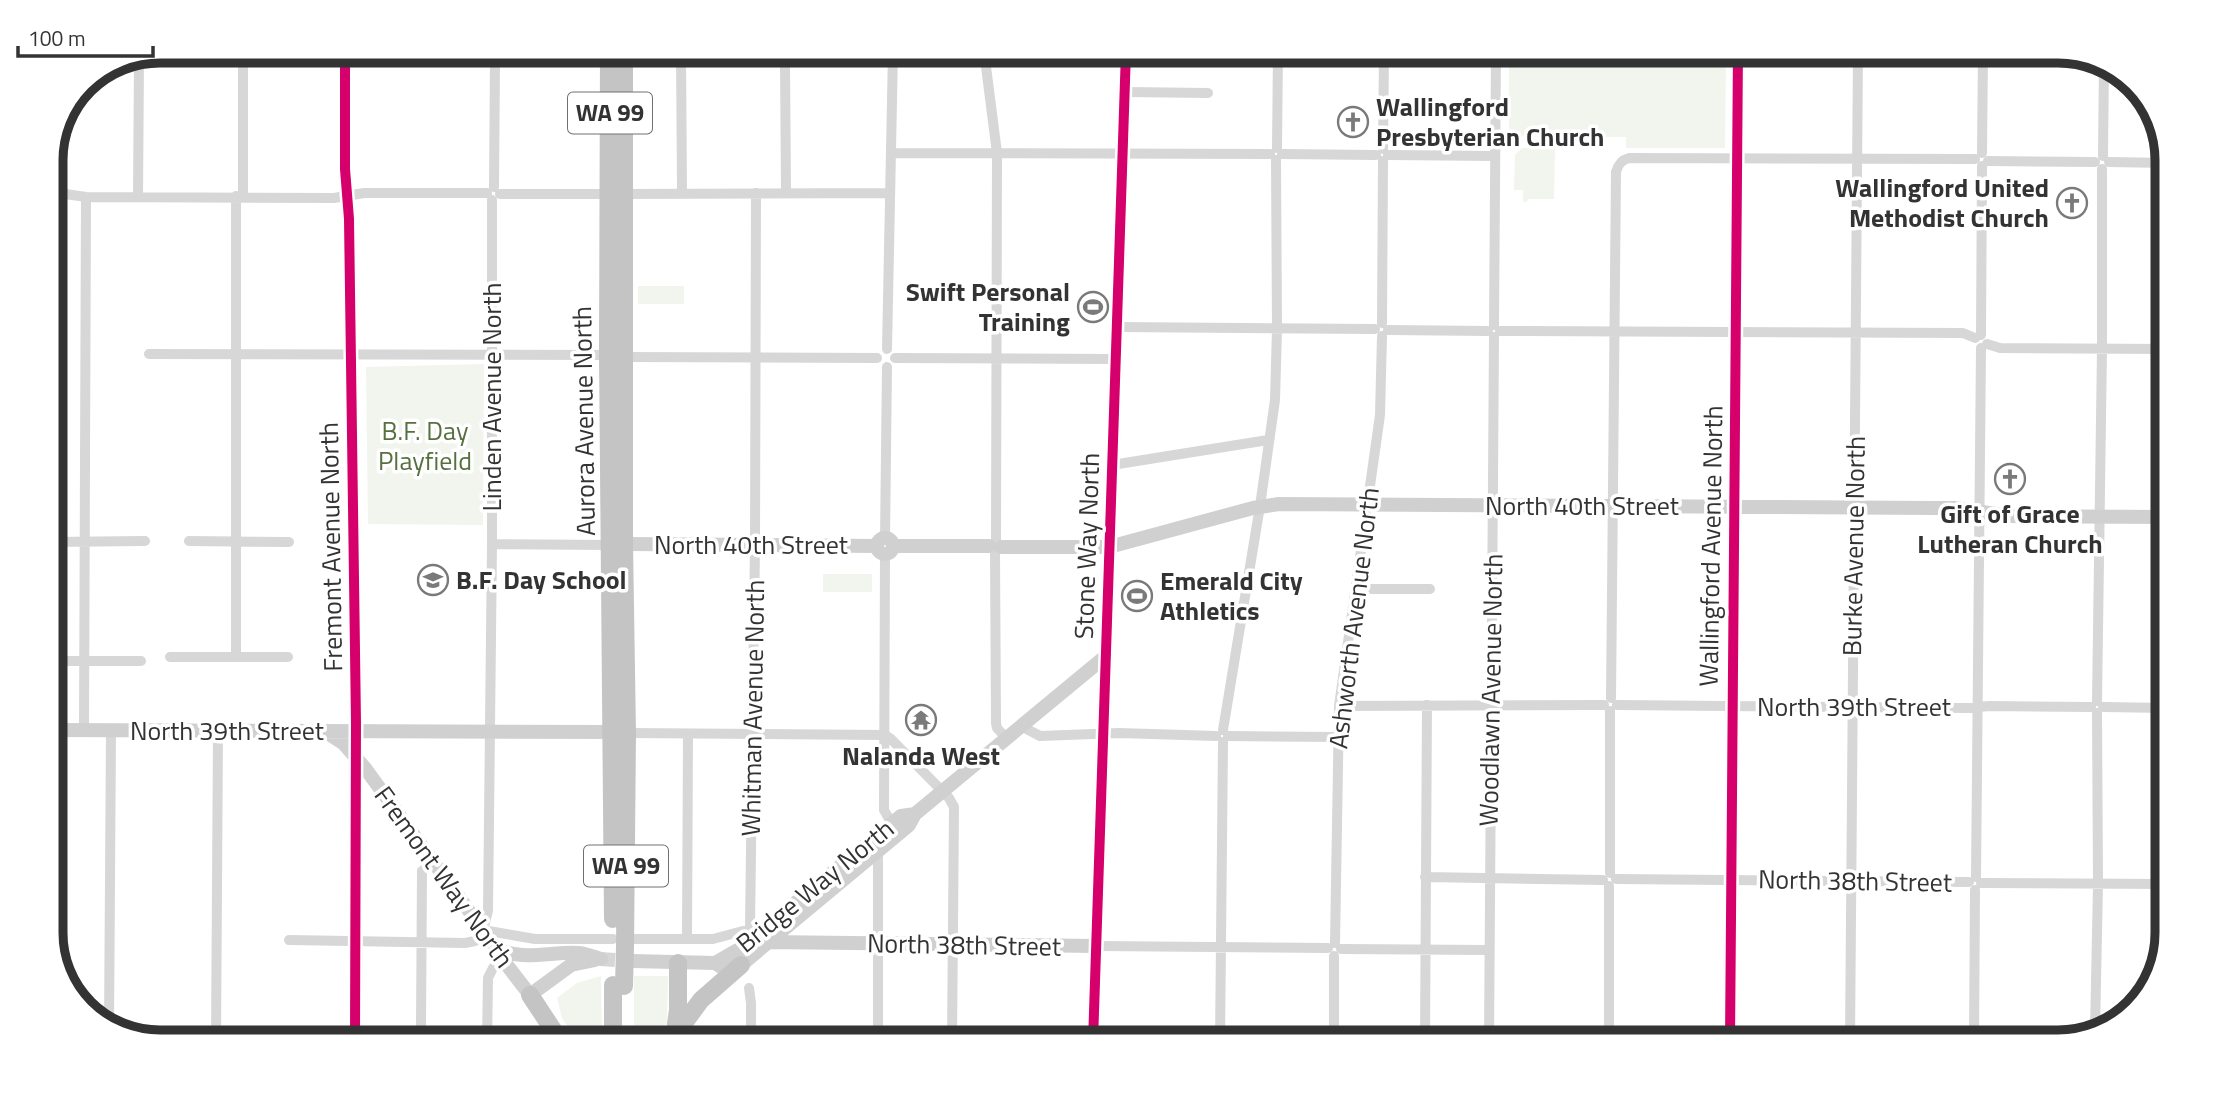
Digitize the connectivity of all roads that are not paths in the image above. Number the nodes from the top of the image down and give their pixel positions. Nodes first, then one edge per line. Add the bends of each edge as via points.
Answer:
1 (243, 63) edge
2 (345, 63) edge
3 (495, 63) edge
4 (617, 63) edge
5 (680, 63) edge
6 (785, 63) edge
7 (893, 63) edge
8 (986, 63) edge
9 (1126, 63) edge
10 (1278, 63) edge
11 (1384, 63) edge
12 (1496, 63) edge
13 (1738, 63) edge
14 (1858, 63) edge
15 (1983, 63) edge
16 (139, 66) edge
17 (2104, 74) edge
18 (1125, 92) junction
19 (1208, 93) dead end
20 (892, 153) junction
21 (997, 153) junction
22 (1123, 153) junction
23 (1276, 154) junction
24 (1383, 155) junction
25 (1495, 156) junction
26 (1737, 158) junction
27 (1858, 159) junction
28 (1982, 160) junction
29 (2102, 162) junction
30 (2155, 163) edge
31 (493, 193) junction
32 (682, 193) junction
33 (756, 193) junction
34 (786, 193) junction
35 (889, 193) junction
36 (63, 194) edge
37 (617, 194) junction
38 (347, 195) junction
39 (86, 197) junction
40 (138, 197) junction
41 (239, 197) junction
42 (1116, 327) junction
43 (1277, 329) junction
44 (1382, 330) junction
45 (1494, 331) junction
46 (1614, 332) junction
47 (1736, 333) junction
48 (1856, 334) junction
49 (1981, 341) junction
50 (887, 349) junction
51 (2102, 349) junction
52 (2155, 349) edge
53 (149, 354) dead end
54 (236, 354) junction
55 (351, 355) junction
56 (492, 355) junction
57 (617, 356) junction
58 (756, 357) junction
59 (877, 358) junction
60 (895, 358) junction
61 (996, 358) junction
62 (1115, 359) junction
63 (887, 367) junction
64 (1268, 440) junction
65 (1112, 465) junction
66 (1367, 505) junction
67 (1260, 506) junction
68 (1493, 506) junction
69 (1613, 506) junction
70 (1734, 507) junction
71 (1855, 508) junction
72 (1980, 512) junction
73 (2101, 517) junction
74 (2155, 517) edge
75 (85, 541) junction
76 (145, 541) dead end
77 (189, 541) dead end
78 (63, 542) edge
79 (289, 542) dead end
80 (236, 543) junction
81 (492, 544) junction
82 (618, 545) junction
83 (755, 545) junction
84 (885, 546) junction
85 (995, 546) junction
86 (1109, 547) junction
87 (1356, 589) junction
88 (1430, 589) dead end
89 (1106, 656) junction
90 (170, 657) dead end
91 (236, 657) junction
92 (288, 657) dead end
93 (63, 661) edge
94 (84, 661) junction
95 (141, 661) dead end
96 (1427, 705) junction
97 (1491, 705) junction
98 (1611, 705) junction
99 (1339, 706) junction
100 (1732, 706) junction
101 (1852, 707) junction
102 (1978, 707) junction
103 (2097, 707) junction
104 (2155, 708) edge
105 (1021, 726) junction
106 (63, 730) edge
107 (84, 730) junction
108 (111, 730) junction
109 (218, 731) junction
110 (326, 732) junction
111 (356, 732) junction
112 (489, 732) junction
113 (620, 733) junction
114 (688, 734) junction
115 (1104, 734) junction
116 (752, 735) junction
117 (885, 735) junction
118 (1223, 736) junction
119 (1337, 737) junction
120 (1006, 738) junction
121 (356, 757) junction
122 (943, 791) junction
123 (386, 797) junction
124 (915, 814) junction
125 (356, 815) junction
126 (892, 824) junction
127 (878, 850) junction
128 (433, 864) junction
129 (1425, 877) junction
130 (1490, 878) junction
131 (1609, 879) junction
132 (1731, 880) junction
133 (1852, 881) junction
134 (1975, 883) junction
135 (2098, 884) junction
136 (2155, 884) edge
137 (483, 930) junction
138 (761, 933) junction
139 (687, 939) junction
140 (289, 940) dead end
141 (355, 941) junction
142 (422, 942) junction
143 (878, 944) junction
144 (953, 944) junction
145 (1097, 946) junction
146 (1221, 947) junction
147 (618, 949) junction
148 (1335, 949) junction
149 (1425, 950) junction
150 (1489, 950) junction
151 (502, 956) junction
152 (678, 963) junction
153 (715, 963) junction
154 (741, 965) junction
155 (619, 985) junction
156 (749, 988) dead end
157 (530, 995) junction
158 (109, 1016) edge
159 (2095, 1022) edge
160 (421, 1027) dead end
161 (216, 1030) edge
162 (355, 1030) edge
163 (487, 1030) edge
164 (553, 1030) edge
165 (614, 1030) edge
166 (623, 1030) edge
167 (679, 1030) edge
168 (682, 1030) edge
169 (751, 1030) edge
170 (878, 1030) edge
171 (952, 1030) edge
172 (1094, 1030) edge
173 (1220, 1030) edge
174 (1334, 1030) edge
175 (1425, 1030) edge
176 (1489, 1030) edge
177 (1609, 1030) edge
178 (1730, 1030) edge
179 (1850, 1030) edge
180 (1974, 1030) edge

1 - 41 street
2 - 38 main road, Fremont Avenue North
3 - 31 street, Linden Avenue North
4 - 37 highway, Aurora Avenue North / WA 99
5 - 32 street
6 - 34 street
7 - 20 street
8 - 21 street
9 - 18 main road, Stone Way North
10 - 23 street
11 - 24 street, Ashworth Avenue North
12 - 25 street, Woodlawn Avenue North
13 - 26 main road, Wallingford Avenue North
14 - 27 street, Burke Avenue North
15 - 28 street
16 - 40 street
17 - 29 street
18 - 19 street
18 - 22 main road, Stone Way North
20 - 21 street
20 - 35 street
21 - 22 street
21 - 61 street
22 - 23 street
22 - 42 main road, Stone Way North
23 - 24 street
23 - 43 street
24 - 25 street
24 - 44 street, Ashworth Avenue North
25 - 45 street, Woodlawn Avenue North
26 - 27 street
26 - 46 street via 1629,159 1618,165
26 - 47 main road, Wallingford Avenue North
27 - 28 street
27 - 48 street, Burke Avenue North
28 - 29 street
28 - 49 street
29 - 30 street
29 - 51 street
31 - 37 street
31 - 38 street
31 - 56 street, Linden Avenue North
32 - 33 street
32 - 37 street
33 - 34 street
33 - 58 street, Whitman Avenue North
34 - 35 street
35 - 50 street
36 - 39 street
37 - 57 highway, Aurora Avenue North / WA 99
38 - 41 street
38 - 55 main road, Fremont Avenue North
39 - 40 street
39 - 75 street
40 - 41 street
41 - 54 street
42 - 43 street
42 - 62 main road, Stone Way North
43 - 44 street
43 - 64 street via 1275,400
44 - 45 street
44 - 66 street, Ashworth Avenue North via 1380,415
45 - 46 street
45 - 68 street, Woodlawn Avenue North
46 - 47 street
46 - 69 street
47 - 48 street
47 - 70 main road, Wallingford Avenue North
48 - 49 street via 1963,333
48 - 71 street, Burke Avenue North
49 - 51 street via 2000,348
49 - 72 street
50 - 59 street
50 - 60 street
51 - 52 street
51 - 73 street
53 - 54 street
54 - 55 street
54 - 80 street
55 - 56 street
55 - 111 main road, Fremont Avenue North
56 - 57 street
56 - 81 street, Linden Avenue North
57 - 58 street
57 - 82 highway, Aurora Avenue North / WA 99
58 - 59 street
58 - 83 street, Whitman Avenue North
59 - 63 street
60 - 61 street
60 - 63 street
61 - 62 street
61 - 85 street
62 - 65 main road, Stone Way North
63 - 84 street
64 - 65 street
64 - 67 street
65 - 86 main road, Stone Way North
66 - 67 main road, North 40th Street
66 - 68 main road, North 40th Street
66 - 87 street, Ashworth Avenue North
67 - 86 main road, North 40th Street
67 - 118 street
68 - 69 main road, North 40th Street
68 - 97 street, Woodlawn Avenue North
69 - 70 main road, North 40th Street
69 - 98 street
70 - 71 main road, North 40th Street
70 - 100 main road, Wallingford Avenue North
71 - 72 main road, North 40th Street
71 - 101 street, Burke Avenue North
72 - 73 main road, North 40th Street
72 - 102 street
73 - 74 main road, North 40th Street
73 - 103 street
75 - 76 street
75 - 78 street
75 - 94 street
77 - 80 street
79 - 80 street
80 - 91 street
81 - 82 street, North 40th Street
81 - 112 street, Linden Avenue North
82 - 83 main road, North 40th Street
82 - 113 highway, Aurora Avenue North / WA 99
83 - 84 main road, North 40th Street
83 - 116 street, Whitman Avenue North
84 - 85 main road, North 40th Street
84 - 117 street
85 - 86 main road, North 40th Street
85 - 120 street via 996,723
86 - 89 main road, Stone Way North
87 - 88 street
87 - 99 street, Ashworth Avenue North
89 - 105 main road, Bridge Way North
89 - 115 main road, Stone Way North
90 - 91 street
91 - 92 street
93 - 94 street
94 - 95 street
94 - 107 street
96 - 97 street, North 39th Street
96 - 99 street, North 39th Street
96 - 129 street
97 - 98 street, North 39th Street
97 - 130 street, Woodlawn Avenue North
98 - 100 street, North 39th Street
98 - 131 street
99 - 119 street, Ashworth Avenue North
100 - 101 street, North 39th Street
100 - 132 main road, Wallingford Avenue North
101 - 102 street, North 39th Street
101 - 133 street, Burke Avenue North
102 - 103 street, North 39th Street
102 - 134 street
103 - 104 street, North 39th Street
103 - 135 street
105 - 115 street via 1040,736
105 - 120 main road, Bridge Way North
106 - 107 main road, North 39th Street
107 - 108 main road, North 39th Street
108 - 109 main road, North 39th Street
108 - 158 street
109 - 110 main road, North 39th Street
109 - 161 street
110 - 111 main road, North 39th Street
110 - 121 main road, Fremont Way North
111 - 112 main road, North 39th Street
111 - 121 main road, Fremont Avenue North
112 - 113 main road, North 39th Street
112 - 137 street, Linden Avenue North via 488,911
113 - 114 street, North 39th Street
113 - 147 highway, Aurora Avenue North / WA 99
114 - 116 street, North 39th Street
114 - 139 street
115 - 118 street
115 - 145 main road, Stone Way North
116 - 117 street, North 39th Street
116 - 138 street, Whitman Avenue North
117 - 122 street
117 - 126 street via 884,810
118 - 119 street
118 - 146 street
119 - 148 street, Ashworth Avenue North
120 - 122 main road, Bridge Way North
121 - 123 main road, Fremont Way North
121 - 125 main road, Fremont Avenue North
122 - 124 main road, Bridge Way North
122 - 144 street via 954,812
123 - 125 main road via 369,797
123 - 128 main road, Fremont Way North
124 - 126 main road, Bridge Way North via 901,816
124 - 127 main road, Bridge Way North via 909,825
125 - 141 main road, Fremont Avenue North
126 - 138 main road, Bridge Way North
127 - 138 main road, Bridge Way North
127 - 143 street
128 - 137 main road, Fremont Way North
128 - 142 street via 422,872
129 - 130 street, North 38th Street
129 - 149 street
130 - 131 street, North 38th Street
130 - 150 street, Woodlawn Avenue North
131 - 132 street, North 38th Street
131 - 177 street
132 - 133 street, North 38th Street
132 - 178 main road, Wallingford Avenue North
133 - 134 street, North 38th Street
133 - 179 street, Burke Avenue North
134 - 135 street, North 38th Street
134 - 180 street
135 - 136 street, North 38th Street
135 - 159 street
137 - 142 street via 475,941 466,943
137 - 147 street, North 38th Street
137 - 151 main road, Fremont Way North
138 - 139 street, North 38th Street
138 - 143 main road, North 38th Street
138 - 153 main road, Bridge Way North
138 - 154 main road, Bridge Way North
139 - 147 street, North 38th Street
140 - 141 street
141 - 142 street
141 - 162 main road, Fremont Avenue North
142 - 160 street
143 - 144 main road, North 38th Street
143 - 170 street
144 - 145 main road, North 38th Street
144 - 171 street
145 - 146 street, North 38th Street
145 - 172 main road, Stone Way North
146 - 148 street, North 38th Street
146 - 173 street
147 - 151 main road, North 38th Street
147 - 152 main road, North 38th Street
147 - 155 highway, Aurora Avenue North / WA 99, bridge
147 - 157 main road, North 38th Street via 571,965
148 - 149 street, North 38th Street
148 - 174 street, Ashworth Avenue North
149 - 150 street, North 38th Street
149 - 175 street
150 - 176 street, Woodlawn Avenue North
151 - 157 main road, Fremont Way North
151 - 163 street via 488,978
152 - 153 main road, North 38th Street
152 - 167 highway
153 - 154 main road, North 38th Street via 723,968
154 - 168 highway via 701,1000
155 - 165 highway, Aurora Avenue North / WA 99
155 - 166 highway, Aurora Avenue North / WA 99
156 - 169 street
157 - 164 highway

